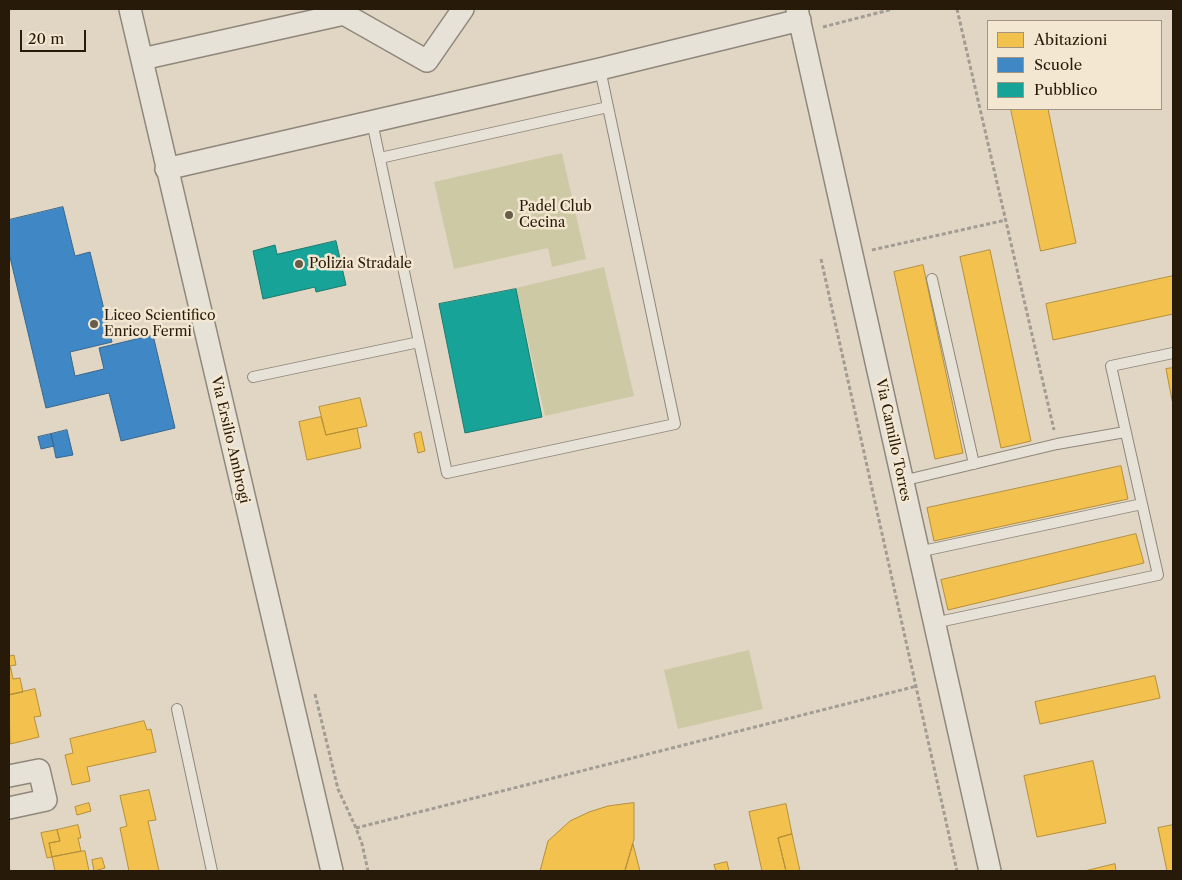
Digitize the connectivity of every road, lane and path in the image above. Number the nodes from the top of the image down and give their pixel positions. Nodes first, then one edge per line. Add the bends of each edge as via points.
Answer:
1 (130, 9) edge
2 (462, 9) edge
3 (892, 9) edge
4 (958, 9) edge
5 (800, 20) edge
6 (142, 59) junction
7 (600, 69) junction
8 (608, 107) junction
9 (372, 122) junction
10 (380, 158) junction
11 (166, 168) junction
12 (1006, 220) junction
13 (852, 254) junction
14 (821, 259) dead end
15 (932, 279) dead end
16 (420, 342) junction
17 (1173, 353) edge
18 (253, 377) dead end
19 (1125, 432) junction
20 (1057, 444) junction
21 (974, 464) junction
22 (902, 481) junction
23 (1142, 504) junction
24 (918, 552) junction
25 (934, 623) junction
26 (917, 686) junction
27 (177, 709) dead end
28 (9, 776) edge
29 (9, 808) edge
30 (356, 828) dead end
31 (212, 871) edge
32 (332, 871) edge
33 (957, 871) edge
34 (990, 871) edge

1 - 6 street, Via Ersilio Ambrogi
2 - 6 street via 427,60 344,14
3 - 5 path
4 - 12 path
5 - 7 street
5 - 13 street, Via Camillo Torres
6 - 11 street, Via Ersilio Ambrogi
7 - 8 lane
7 - 9 street
8 - 10 lane
8 - 16 lane via 675,424 447,473
9 - 10 lane
9 - 11 street
10 - 16 lane
11 - 32 street, Via Ersilio Ambrogi
12 - 13 path
12 - 20 path
13 - 22 street, Via Camillo Torres
14 - 26 path
15 - 21 lane
16 - 18 lane
17 - 19 lane via 1110,366
19 - 20 lane
19 - 23 lane
20 - 21 lane
21 - 22 lane
22 - 24 street, Via Camillo Torres
23 - 24 lane
23 - 25 lane via 1158,575
24 - 25 street, Via Camillo Torres
25 - 34 street, Via Camillo Torres
26 - 30 path
26 - 33 path
27 - 31 lane
28 - 29 street via 39,770 46,800

